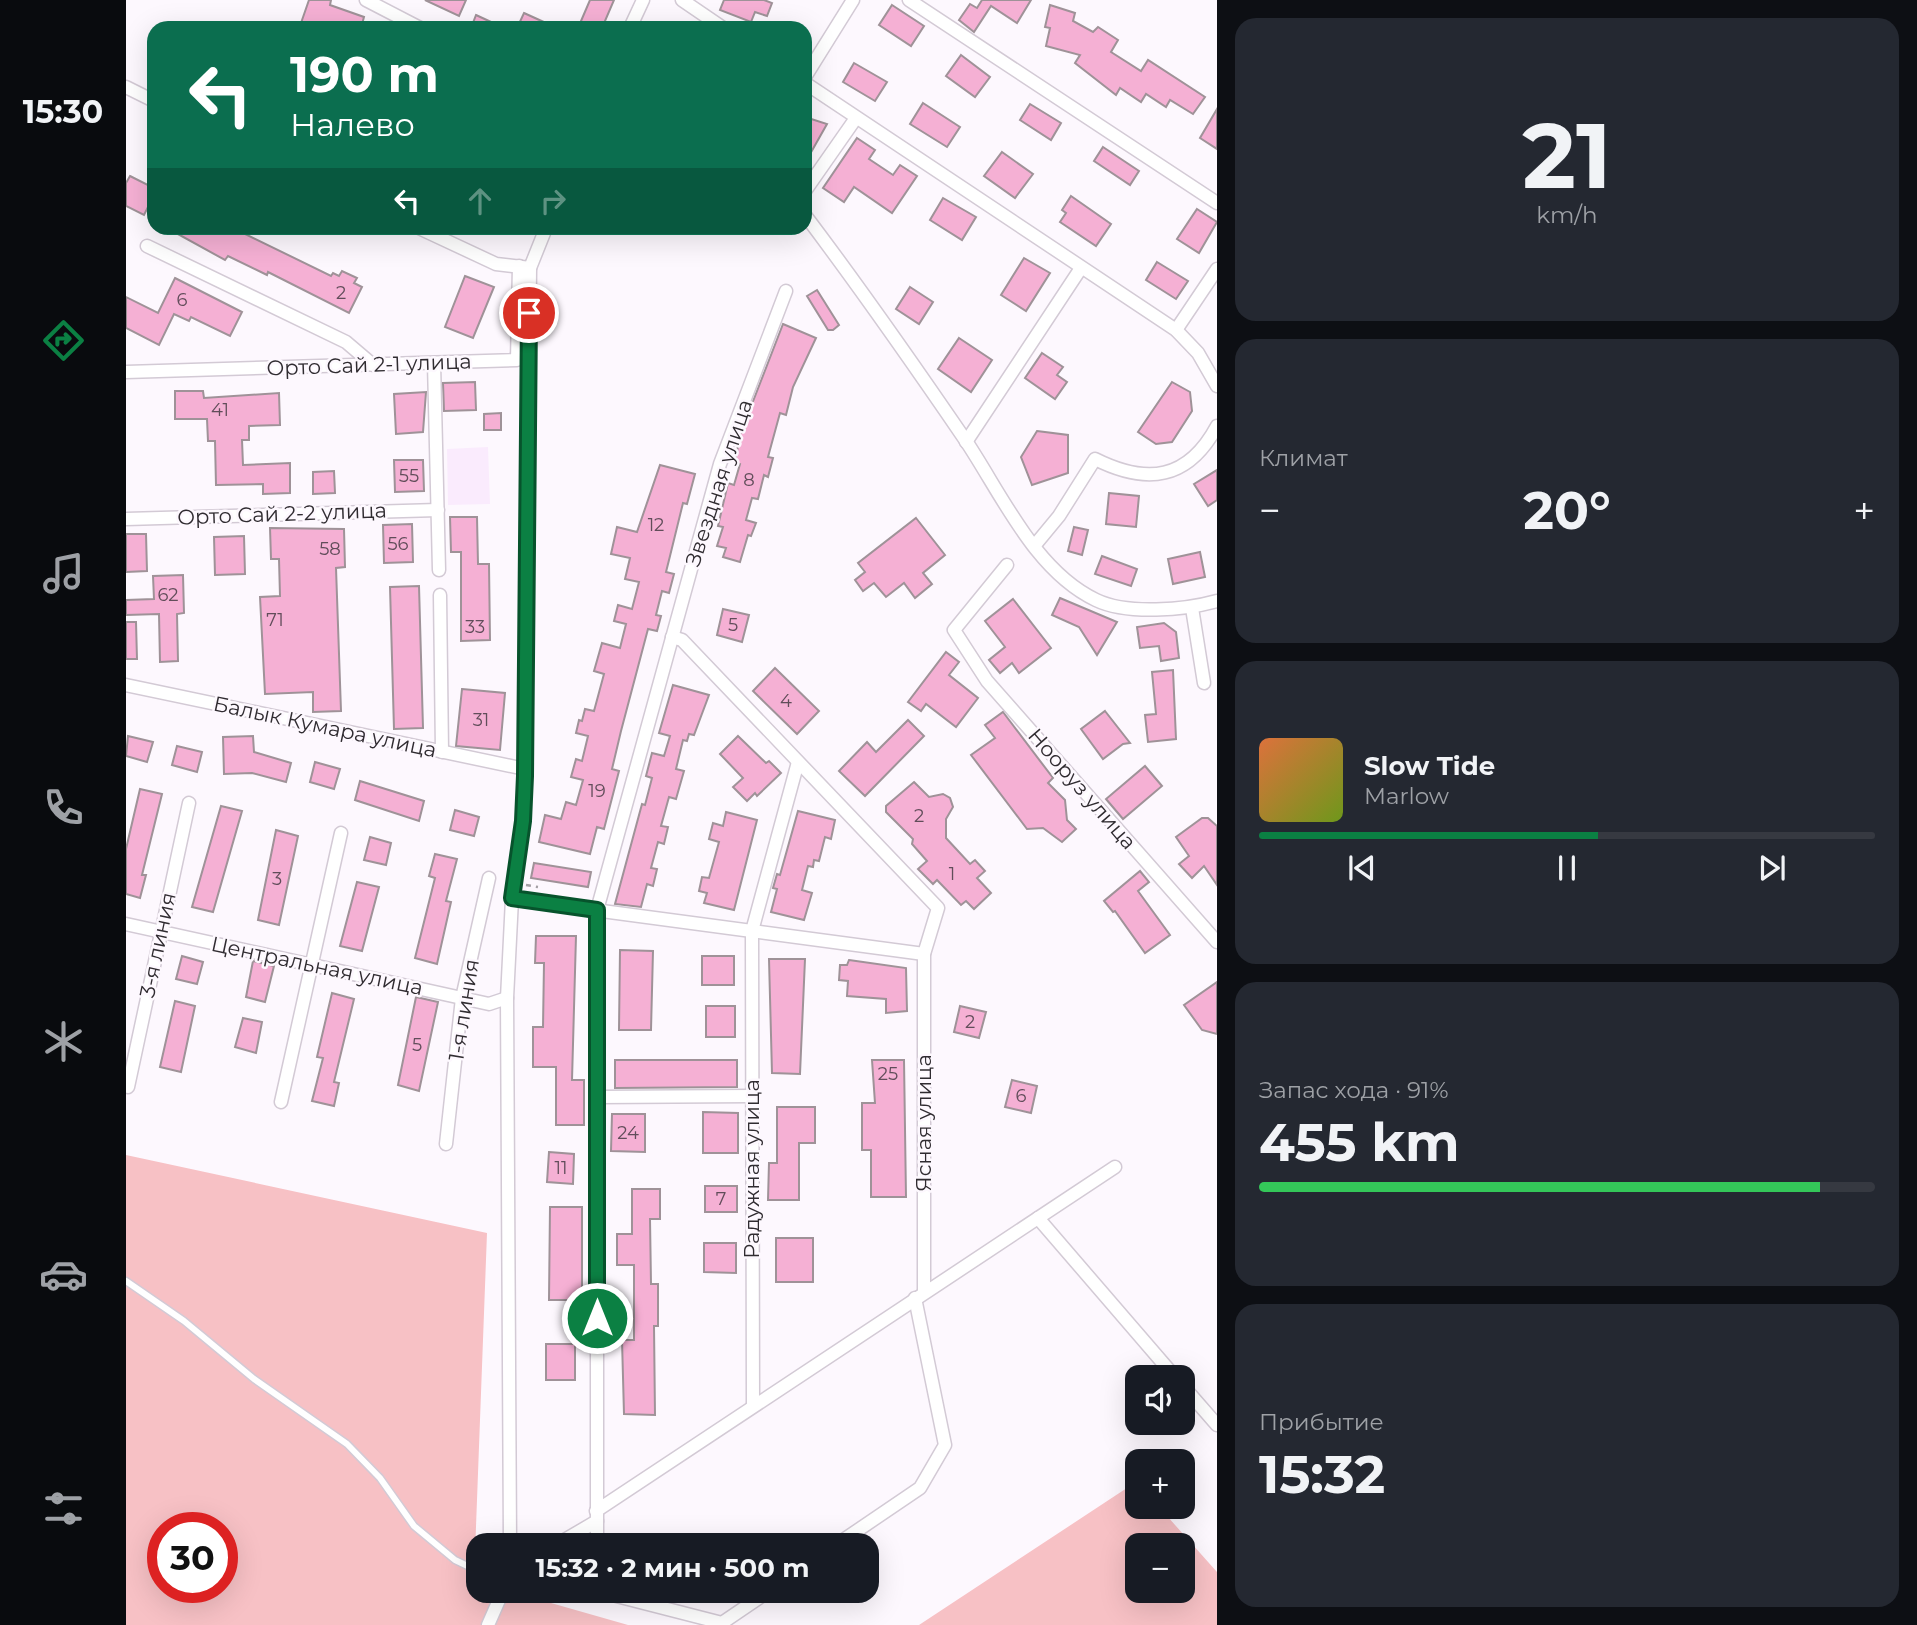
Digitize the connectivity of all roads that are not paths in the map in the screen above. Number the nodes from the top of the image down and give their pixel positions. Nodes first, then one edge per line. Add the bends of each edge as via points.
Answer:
1 (366, 0) edge
2 (643, 0) edge
3 (682, 0) edge
4 (853, 0) edge
5 (909, 0) edge
6 (406, 21) edge
7 (633, 21) edge
8 (713, 21) edge
9 (812, 66) edge
10 (126, 87) edge
11 (812, 88) edge
12 (147, 98) edge
13 (856, 118) junction
14 (812, 181) edge
15 (1217, 203) edge
16 (812, 225) edge
17 (434, 235) edge
18 (542, 235) edge
19 (147, 246) dead end
20 (524, 267) junction
21 (1081, 268) junction
22 (1217, 269) edge
23 (786, 290) dead end
24 (1176, 330) junction
25 (434, 363) junction
26 (373, 365) junction
27 (126, 372) edge
28 (1217, 386) edge
29 (1217, 426) edge
30 (966, 442) junction
31 (438, 510) junction
32 (126, 519) edge
33 (1035, 545) junction
34 (1007, 565) dead end
35 (439, 570) dead end
36 (440, 594) dead end
37 (1217, 601) edge
38 (1192, 608) junction
39 (672, 638) junction
40 (1204, 683) dead end
41 (126, 685) edge
42 (442, 752) junction
43 (798, 762) junction
44 (525, 769) junction
45 (189, 803) dead end
46 (341, 833) dead end
47 (489, 878) dead end
48 (512, 898) junction
49 (597, 910) junction
50 (126, 925) edge
51 (752, 931) junction
52 (160, 932) junction
53 (1217, 942) edge
54 (924, 954) junction
55 (312, 965) junction
56 (462, 998) junction
57 (507, 998) junction
58 (128, 1087) edge
59 (752, 1096) junction
60 (597, 1097) junction
61 (281, 1102) dead end
62 (446, 1144) dead end
63 (1115, 1167) dead end
64 (1038, 1218) junction
65 (126, 1281) edge
66 (920, 1295) junction
67 (1165, 1365) edge
68 (1195, 1400) edge
69 (753, 1406) junction
70 (1217, 1425) edge
71 (596, 1516) junction
72 (510, 1533) edge
73 (573, 1533) edge
74 (597, 1533) edge
75 (854, 1533) edge
76 (466, 1565) edge
77 (498, 1603) edge
78 (644, 1603) edge
79 (751, 1603) edge
80 (488, 1625) edge

1 - 6 street
2 - 7 street
3 - 8 street
4 - 9 street
5 - 15 street
10 - 12 street
11 - 13 street
13 - 14 street
13 - 21 street
16 - 30 street
17 - 20 street via 496,264
18 - 20 street
19 - 26 street via 345,342
20 - 25 street, Орто Сай 2-1 улица via 519,359
20 - 44 street
21 - 24 street
21 - 30 street
22 - 24 street
23 - 39 street, Звездная улица via 720,464
24 - 28 street via 1198,353
25 - 26 street, Орто Сай 2-1 улица
25 - 31 street
26 - 27 street, Орто Сай 2-1 улица
29 - 33 street via 1195,453 1162,475 1142,477 1095,459
30 - 33 street
31 - 32 street, Орто Сай 2-2 улица
31 - 35 street
33 - 38 street via 1071,584 1094,599 1112,606
34 - 53 street, Нооруз улица via 954,630 987,681
36 - 42 street
37 - 38 street
38 - 40 street
39 - 43 street via 682,640
39 - 49 street, Звездная улица
41 - 42 street, Балык Кумара улица
42 - 44 street, Балык Кумара улица
43 - 51 street
43 - 54 street via 938,908
44 - 48 street
45 - 52 street, 3-я линия
46 - 55 street
47 - 56 street, 1-я линия
48 - 49 street
48 - 57 street
49 - 51 street
49 - 60 street, Звездная улица
50 - 52 street, Центральная улица
51 - 54 street
51 - 59 street, Радужная улица
52 - 55 street, Центральная улица
52 - 58 street, 3-я линия
54 - 66 street, Ясная улица
55 - 56 street, Центральная улица
55 - 61 street
56 - 57 street, Центральная улица via 489,1004
56 - 62 street, 1-я линия
57 - 72 street
59 - 60 street
59 - 69 street, Радужная улица
60 - 71 street, Звездная улица
63 - 64 street
64 - 66 street
64 - 67 street
65 - 76 lane via 347,1444 380,1478 414,1526
66 - 69 street
66 - 75 street, Ясная улица via 945,1445 920,1488
68 - 70 street
69 - 71 street
71 - 73 street
71 - 74 street, Звездная улица
77 - 80 street
78 - 79 street via 722,1623

